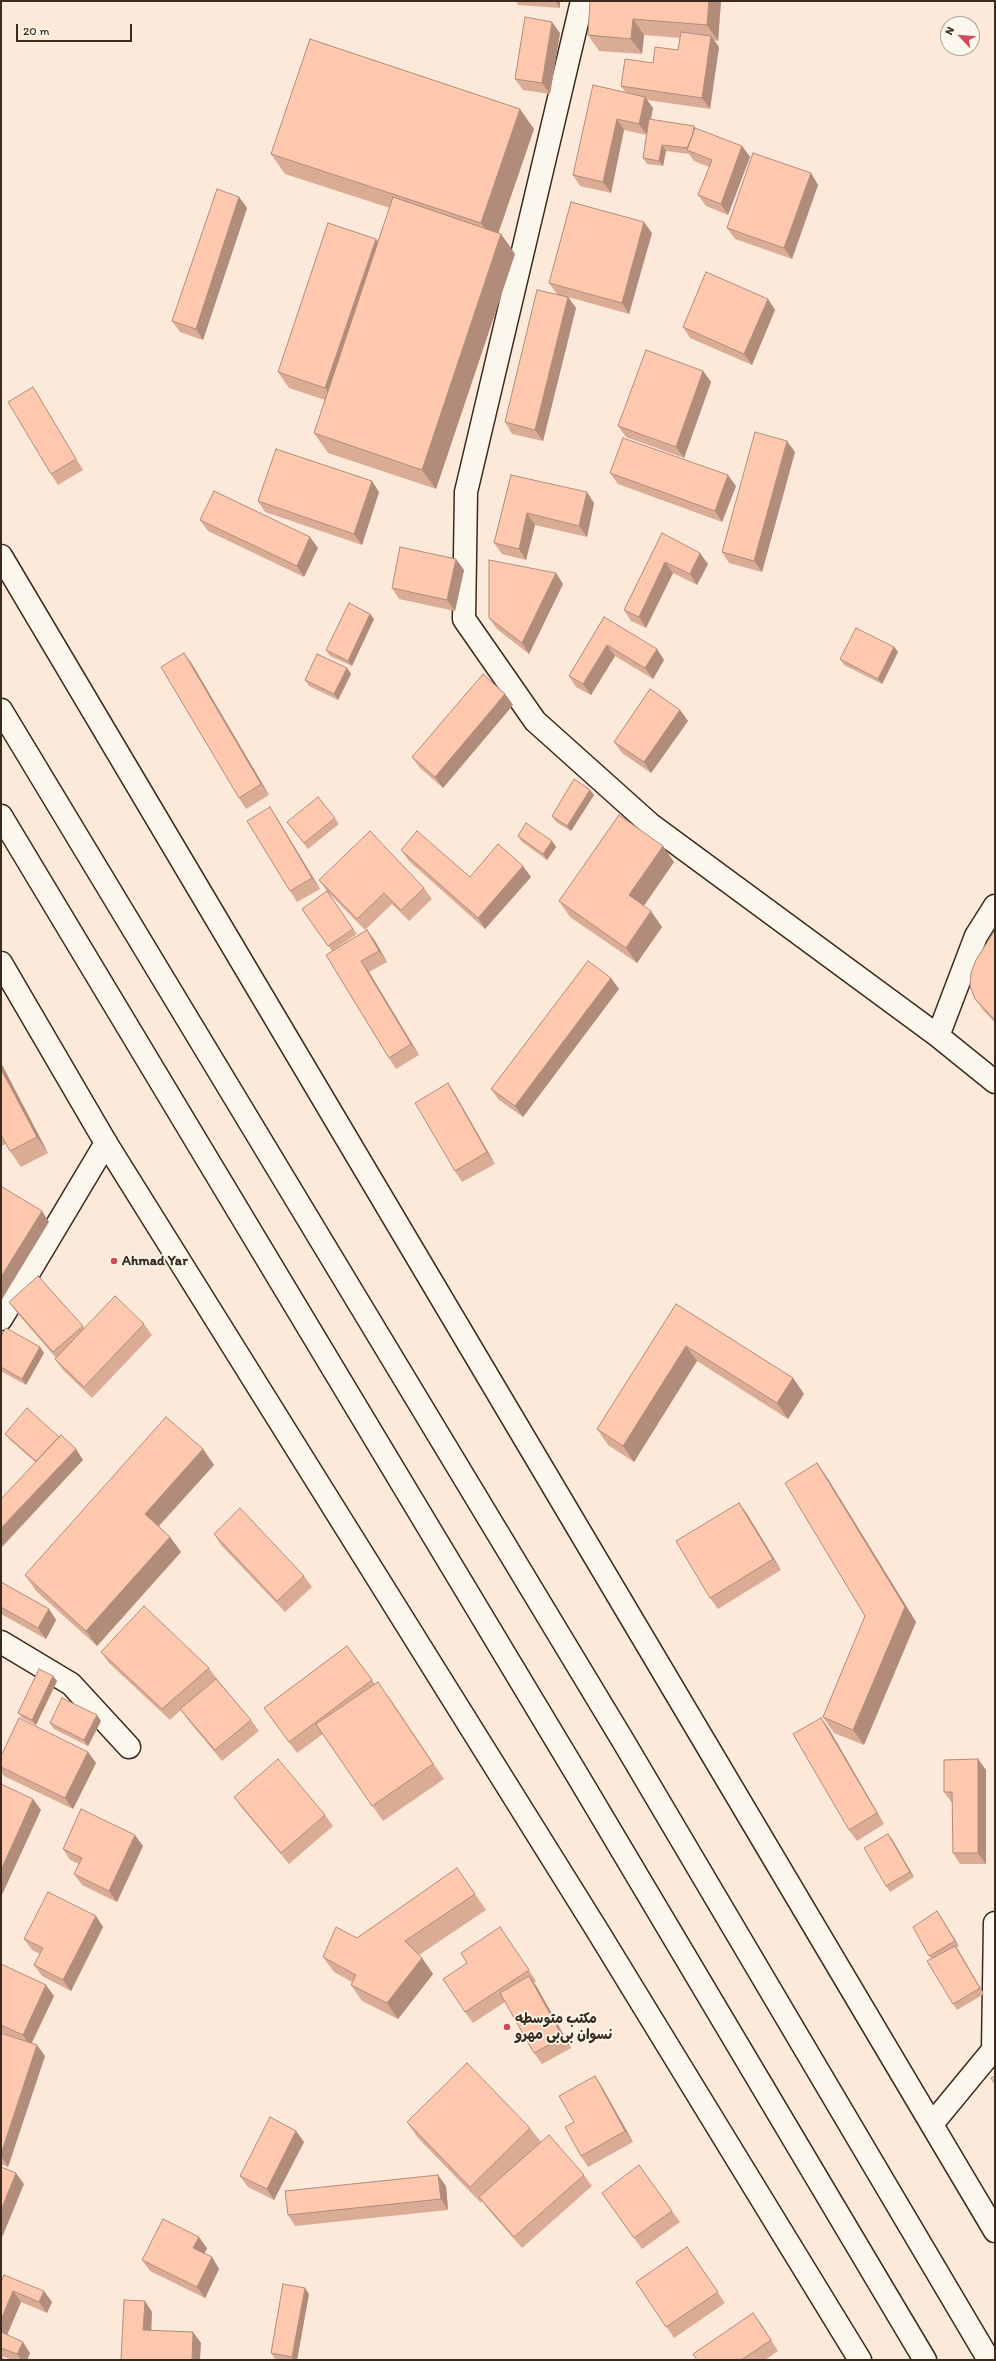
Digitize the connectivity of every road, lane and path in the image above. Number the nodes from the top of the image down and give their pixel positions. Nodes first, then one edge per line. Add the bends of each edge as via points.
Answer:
1 (582, 1) edge
2 (1, 556) edge
3 (1, 710) edge
4 (1, 816) edge
5 (995, 906) edge
6 (1, 963) edge
7 (938, 1036) junction
8 (995, 1082) edge
9 (106, 1143) junction
10 (1, 1319) edge
11 (1, 1642) edge
12 (129, 1747) dead end
13 (995, 1923) edge
14 (932, 2124) junction
15 (995, 2231) edge
16 (860, 2360) edge
17 (924, 2360) edge
18 (989, 2360) edge

1 - 7 main road via 466,492 464,619 535,721 650,824
2 - 14 main road
3 - 18 main road via 622,1738
4 - 17 main road via 575,1771
5 - 7 main road via 976,936
6 - 9 main road
7 - 8 main road
9 - 10 main road
9 - 16 main road via 597,1930
11 - 12 main road via 71,1684
13 - 14 main road via 993,2050
14 - 15 main road

